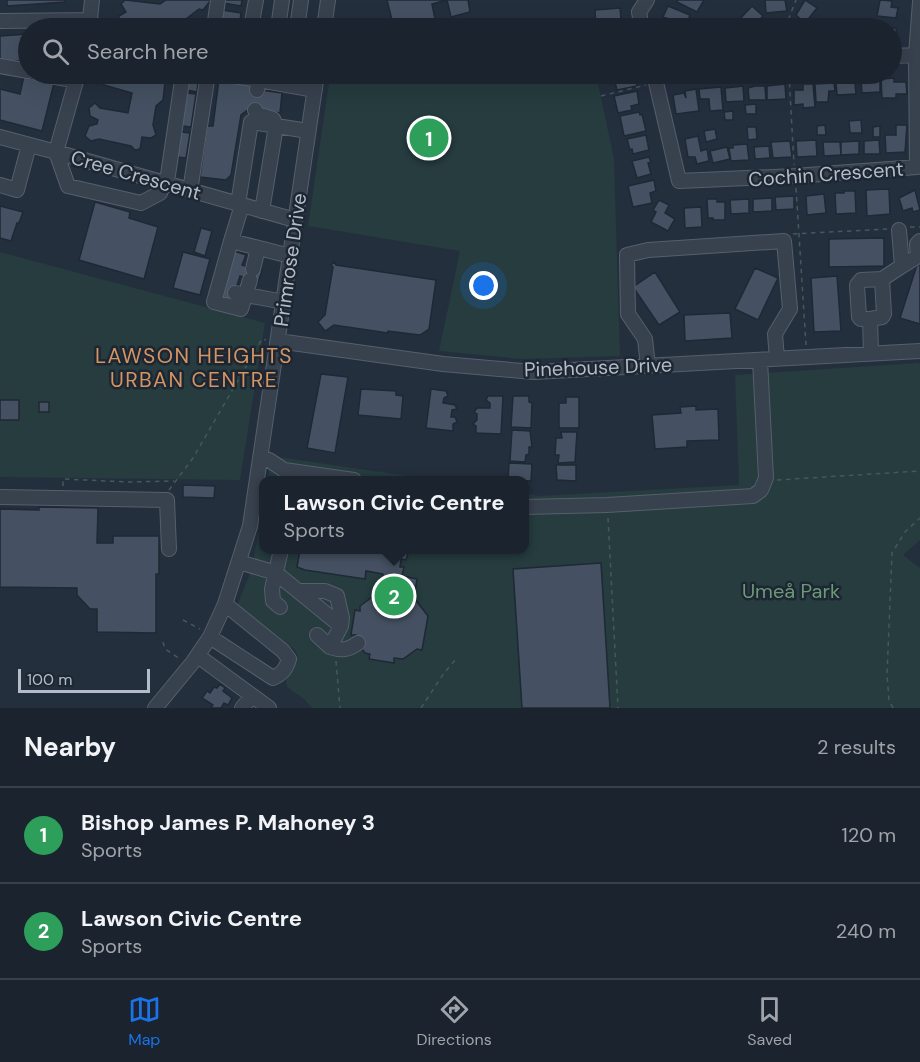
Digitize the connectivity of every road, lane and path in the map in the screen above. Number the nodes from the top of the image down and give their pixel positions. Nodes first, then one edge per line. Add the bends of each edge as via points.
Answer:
1 (92, 0) edge
2 (218, 0) edge
3 (256, 0) edge
4 (282, 0) edge
5 (301, 0) edge
6 (328, 0) edge
7 (647, 0) edge
8 (796, 0) edge
9 (920, 2) edge
10 (90, 18) edge
11 (215, 18) edge
12 (253, 18) edge
13 (279, 18) edge
14 (298, 18) edge
15 (325, 18) edge
16 (640, 18) edge
17 (789, 18) edge
18 (0, 21) edge
19 (18, 22) edge
20 (916, 55) junction
21 (902, 56) edge
22 (0, 66) edge
23 (18, 69) edge
24 (75, 84) edge
25 (182, 84) edge
26 (206, 84) edge
27 (255, 84) edge
28 (316, 84) edge
29 (636, 84) edge
30 (651, 84) edge
31 (790, 84) edge
32 (315, 90) junction
33 (601, 96) dead end
34 (255, 110) dead end
35 (276, 126) junction
36 (308, 131) junction
37 (0, 137) edge
38 (29, 145) junction
39 (56, 152) junction
40 (795, 176) junction
41 (165, 184) junction
42 (0, 185) edge
43 (190, 191) junction
44 (240, 205) junction
45 (262, 211) junction
46 (295, 219) junction
47 (899, 230) dead end
48 (231, 241) junction
49 (920, 241) edge
50 (258, 248) junction
51 (290, 256) junction
52 (902, 266) junction
53 (882, 279) junction
54 (230, 292) junction
55 (284, 302) junction
56 (870, 319) junction
57 (272, 340) junction
58 (920, 351) edge
59 (871, 354) junction
60 (806, 358) junction
61 (777, 359) junction
62 (760, 360) junction
63 (648, 366) junction
64 (261, 459) junction
65 (920, 471) edge
66 (294, 476) edge
67 (774, 481) dead end
68 (0, 497) edge
69 (63, 498) junction
70 (607, 505) junction
71 (529, 507) edge
72 (920, 519) edge
73 (169, 549) dead end
74 (280, 554) edge
75 (239, 562) junction
76 (276, 573) junction
77 (299, 591) junction
78 (225, 604) junction
79 (280, 608) dead end
80 (183, 620) dead end
81 (341, 626) junction
82 (205, 633) junction
83 (317, 635) dead end
84 (163, 642) dead end
85 (358, 643) dead end
86 (334, 649) junction
87 (198, 656) junction
88 (457, 658) dead end
89 (180, 659) dead end
90 (252, 696) junction
91 (155, 708) edge
92 (242, 708) edge
93 (269, 708) edge
94 (340, 708) edge
95 (421, 708) edge
96 (618, 708) edge
97 (893, 708) edge

1 - 10 street
2 - 11 street
3 - 12 street
4 - 13 street
5 - 14 street
6 - 15 street
7 - 16 street via 639,12
8 - 17 path
9 - 20 street, Cochin Crescent
18 - 19 street
20 - 21 street
20 - 40 street, Cochin Crescent via 917,167
22 - 23 street
24 - 39 street, Cree Crescent
25 - 41 street
26 - 43 street
27 - 32 street
28 - 32 street, Primrose Drive
29 - 33 path
30 - 40 street, Cochin Crescent via 679,181
31 - 40 path
32 - 36 street, Primrose Drive
34 - 35 street via 273,119
35 - 36 street
35 - 44 street via 251,122
35 - 45 street
36 - 46 street, Primrose Drive
37 - 38 street
38 - 39 street
38 - 42 street via 17,190
39 - 41 street, Cree Crescent
39 - 41 street via 68,186 141,203 160,193
40 - 60 path
41 - 43 street, Cree Crescent
43 - 44 street, Cree Crescent
44 - 45 street, Cree Crescent
44 - 48 street
45 - 46 street, Cree Crescent
46 - 51 street, Primrose Drive
47 - 52 street
48 - 50 street
48 - 54 street
49 - 52 street via 918,256
50 - 51 street
50 - 54 street via 251,274
51 - 55 street, Primrose Drive
52 - 53 street
53 - 56 street via 884,315
53 - 56 street via 861,280 857,285 859,317
54 - 55 street
55 - 57 street, Primrose Drive
56 - 59 street
57 - 63 street, Pinehouse Drive via 442,364 534,372
57 - 64 street, Primrose Drive
57 - 69 path via 262,339 193,458 175,481 63,479
58 - 59 street, Pinehouse Drive
59 - 60 street, Pinehouse Drive
60 - 61 street, Pinehouse Drive
61 - 62 street, Pinehouse Drive
61 - 63 street via 775,334 790,309 784,241 648,250 627,255 628,314 645,339
62 - 63 street, Pinehouse Drive
62 - 70 street via 766,477 761,490 749,498
64 - 66 street
64 - 75 street, Primrose Drive via 250,526
65 - 67 path
68 - 69 street
69 - 73 street via 167,500
70 - 71 street
70 - 96 path
72 - 97 path via 905,532 892,553 887,675
74 - 76 street
75 - 76 street
75 - 78 street, Primrose Drive
76 - 77 street
76 - 79 street via 273,601
77 - 81 street
77 - 81 street via 325,591 337,596
78 - 82 street, Primrose Drive
78 - 82 street via 283,651 289,659 287,667 273,678 265,675
80 - 82 path
81 - 86 street
82 - 87 street, Primrose Drive
83 - 86 street
84 - 89 path via 165,649
85 - 86 street via 349,650
86 - 94 path
87 - 90 street
87 - 91 street, Primrose Drive
88 - 95 path
90 - 92 street
90 - 93 street

